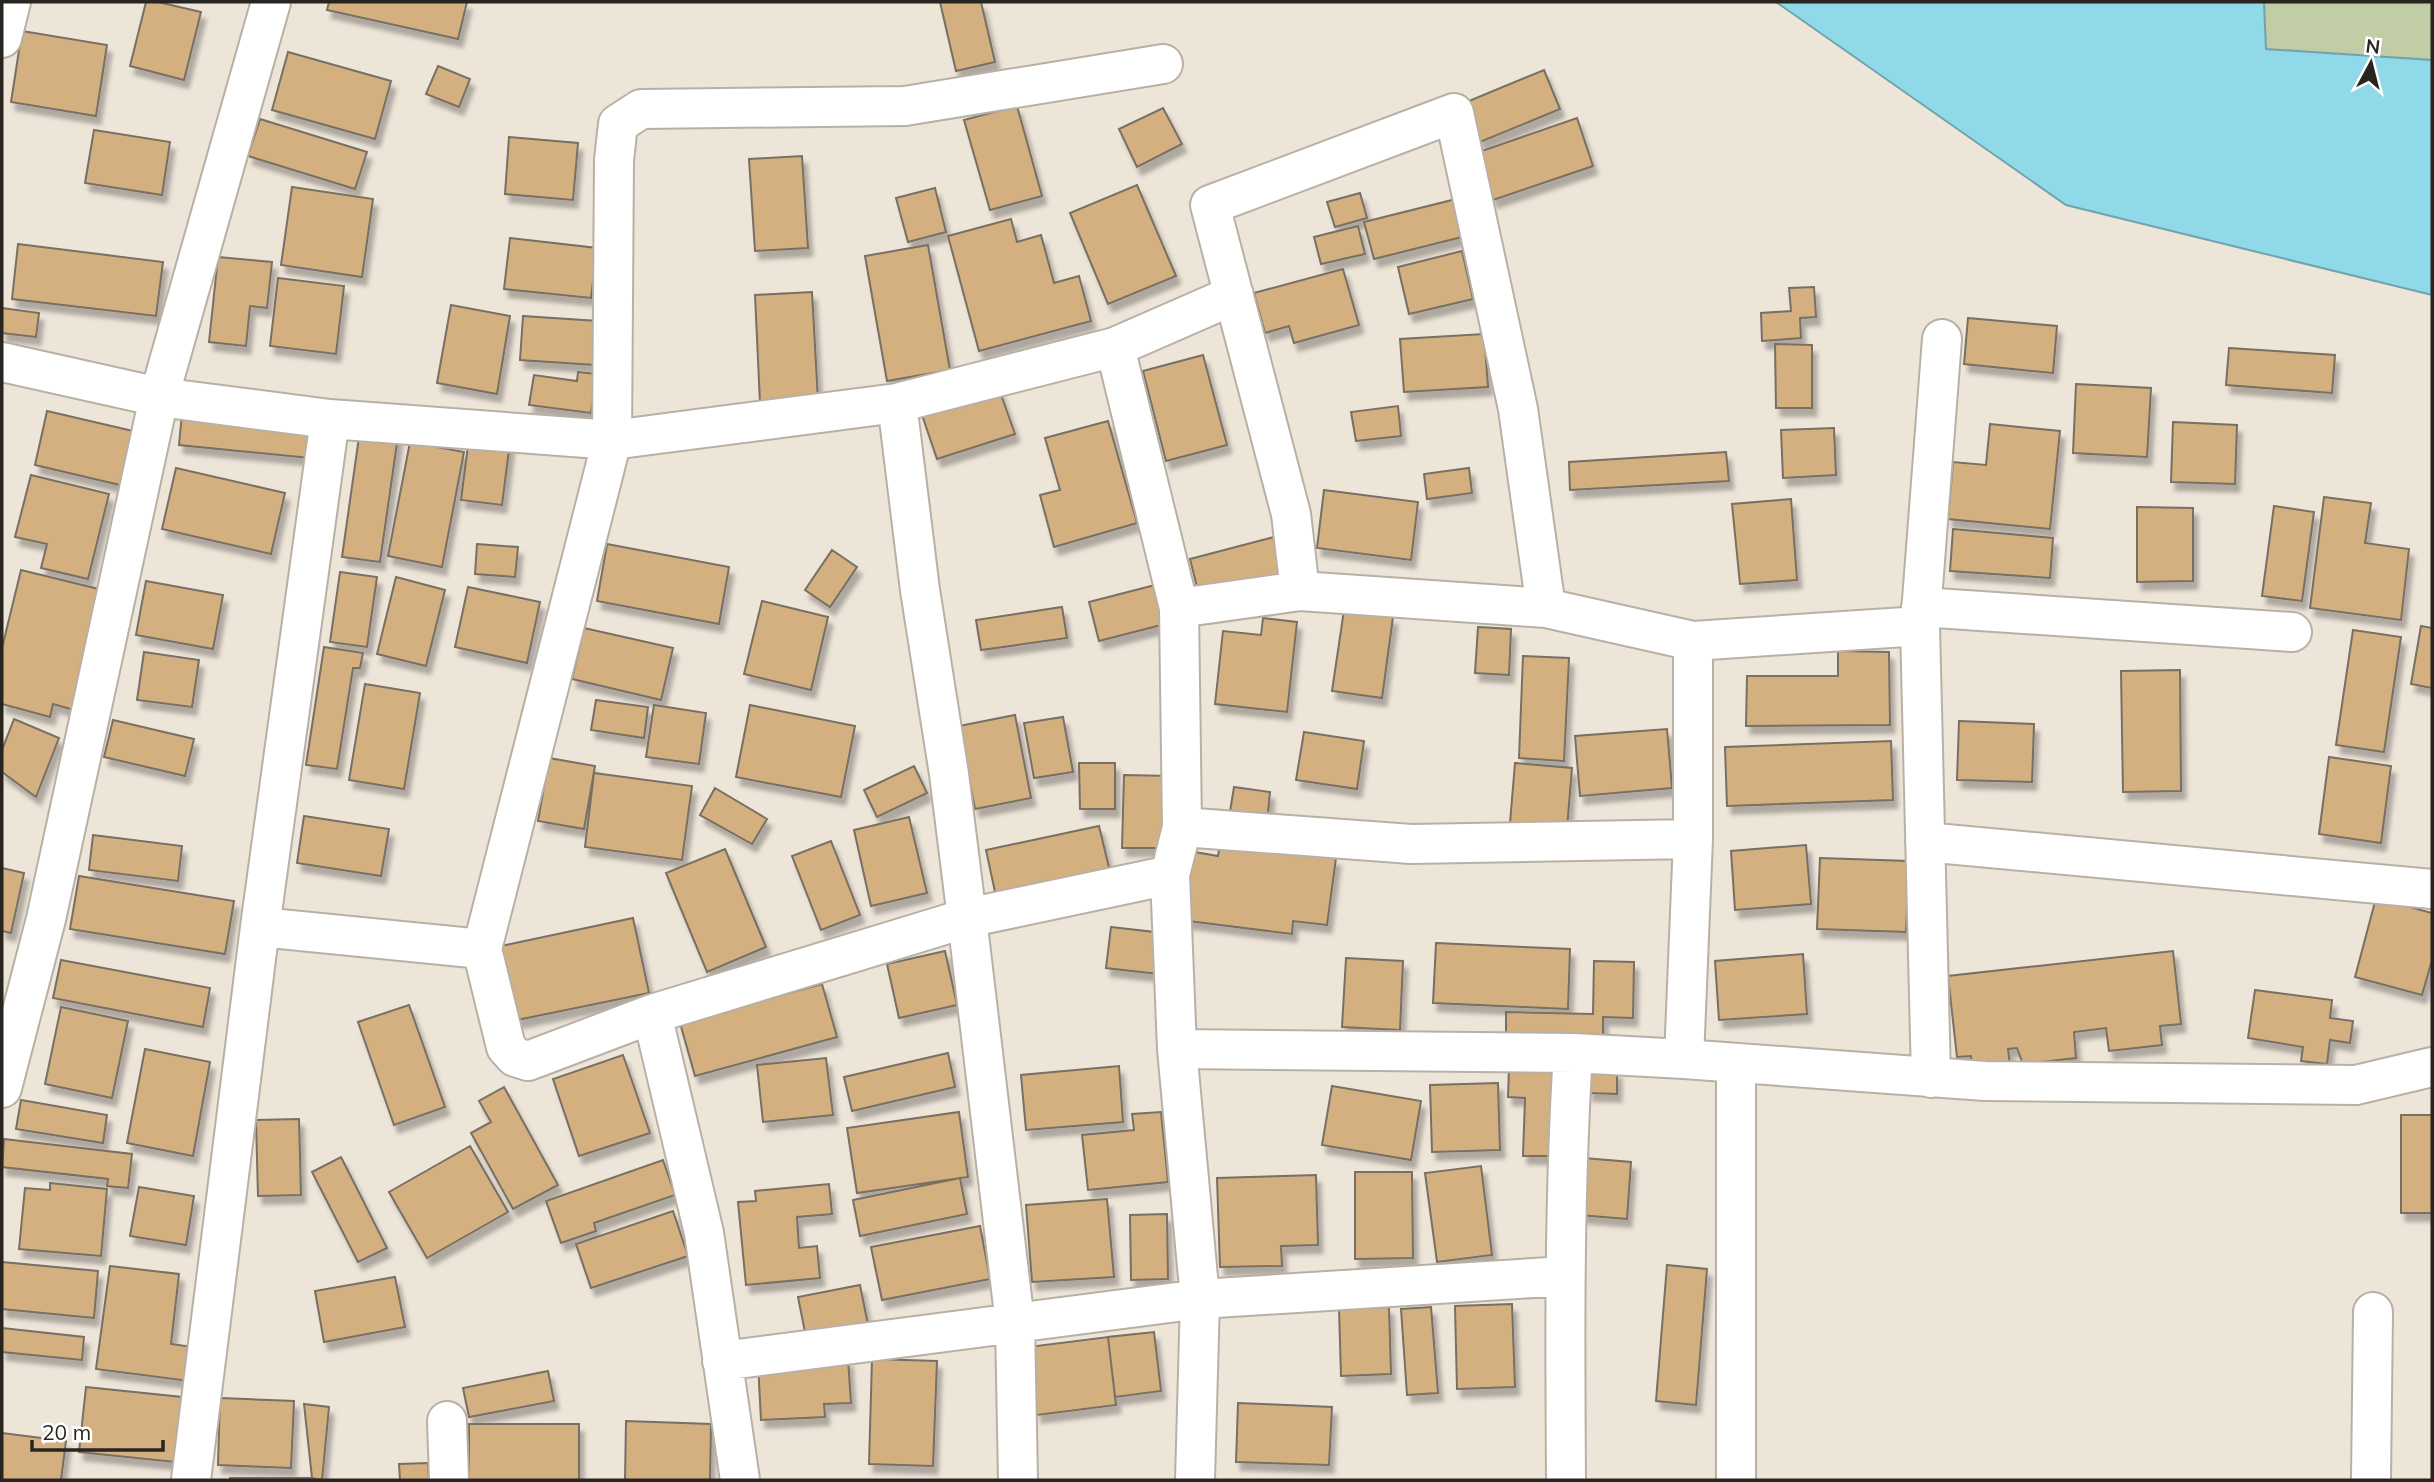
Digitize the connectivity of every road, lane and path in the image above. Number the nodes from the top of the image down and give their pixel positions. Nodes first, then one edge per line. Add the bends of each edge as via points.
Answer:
1 (11, 2) edge
2 (271, 2) edge
3 (2, 38) edge
4 (1163, 64) dead end
5 (1234, 295) junction
6 (1942, 339) dead end
7 (1115, 347) junction
8 (2, 362) edge
9 (159, 397) junction
10 (897, 403) junction
11 (330, 419) junction
12 (612, 440) junction
13 (1300, 591) junction
14 (1179, 608) junction
15 (1546, 608) junction
16 (1921, 617) junction
17 (2292, 632) dead end
18 (1693, 640) junction
19 (1182, 827) junction
20 (1693, 839) junction
21 (1925, 842) junction
22 (1170, 875) junction
23 (2432, 889) edge
24 (967, 918) junction
25 (260, 927) junction
26 (482, 950) junction
27 (652, 1013) junction
28 (1177, 1049) junction
29 (1573, 1054) junction
30 (1684, 1059) junction
31 (1737, 1063) junction
32 (2432, 1067) edge
33 (1931, 1078) junction
34 (2, 1088) edge
35 (1565, 1276) junction
36 (1200, 1298) junction
37 (2373, 1312) dead end
38 (1015, 1323) junction
39 (722, 1360) junction
40 (447, 1421) dead end
41 (191, 1480) edge
42 (449, 1480) edge
43 (740, 1480) edge
44 (1017, 1480) edge
45 (1195, 1480) edge
46 (1566, 1480) edge
47 (1736, 1480) edge
48 (2371, 1480) edge

1 - 3 street
2 - 9 street
4 - 12 street via 905,106 641,109 618,124
5 - 7 street
5 - 13 street via 1291,514
5 - 15 street via 1210,205 1454,113 1518,409
6 - 16 street
7 - 10 street
7 - 14 street
8 - 9 street
9 - 11 street
9 - 34 street via 46,919
10 - 12 street
10 - 24 street
11 - 12 street
11 - 25 street
12 - 26 street
13 - 14 street
13 - 15 street
14 - 19 street
15 - 18 street
16 - 17 street
16 - 18 street
16 - 21 street
18 - 20 street
19 - 20 street via 1411,844
19 - 22 street
20 - 30 street
21 - 23 street
21 - 33 street
22 - 24 street
22 - 28 street
24 - 27 street
24 - 38 street
25 - 26 street
25 - 41 street
26 - 27 street via 506,1048 515,1057 528,1061
27 - 39 street via 704,1233
28 - 29 street
28 - 36 street
29 - 30 street
29 - 35 street
30 - 31 street
31 - 33 street
31 - 47 street
32 - 33 street via 2356,1085
35 - 36 street
35 - 46 street
36 - 38 street
36 - 45 street
37 - 48 street
38 - 39 street
38 - 44 street
39 - 43 street
40 - 42 street

